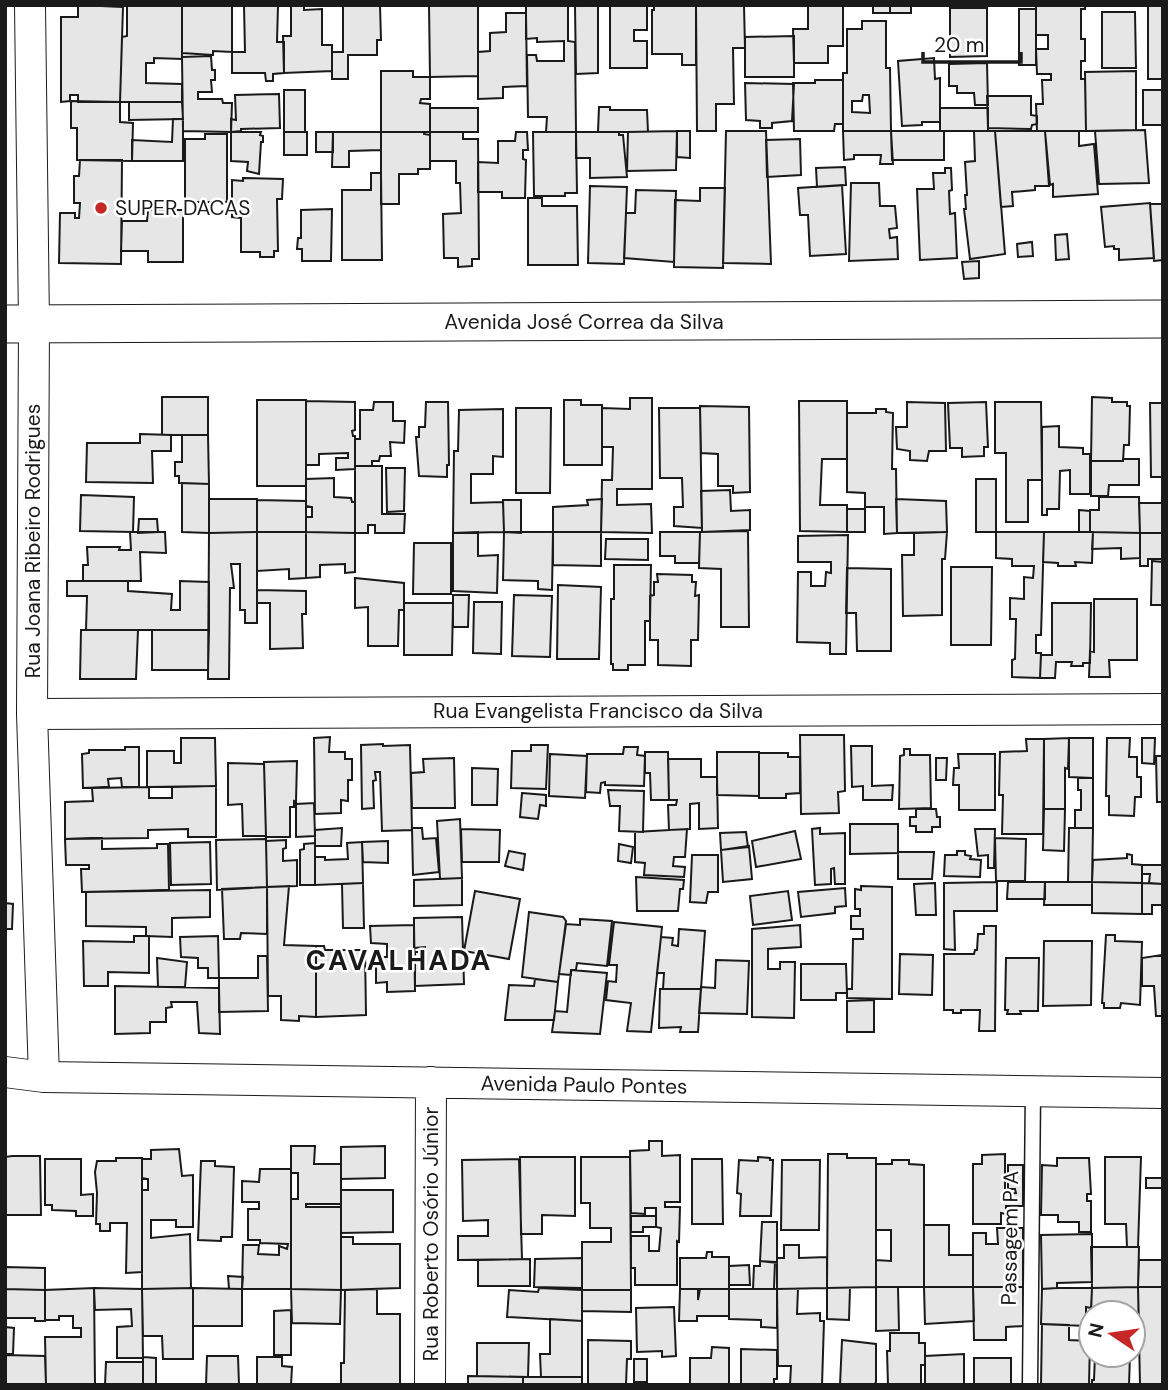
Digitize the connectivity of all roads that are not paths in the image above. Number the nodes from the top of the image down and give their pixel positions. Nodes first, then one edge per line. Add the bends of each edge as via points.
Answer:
1 (30, 5) edge
2 (1163, 319) edge
3 (19, 324) edge
4 (1163, 709) edge
5 (33, 713) junction
6 (5, 1072) edge
7 (44, 1077) junction
8 (431, 1082) junction
9 (1033, 1091) junction
10 (1163, 1093) edge
11 (430, 1385) edge
12 (1030, 1385) edge

1 - 3 street, Rua Joana Ribeiro Rodrigues
2 - 3 street, Avenida José Correa da Silva
3 - 5 street, Rua Joana Ribeiro Rodrigues
4 - 5 street, Rua Evangelista Francisco da Silva
5 - 7 street, Rua Joana Ribeiro Rodrigues
6 - 7 street, Avenida Paulo Pontes
7 - 8 street, Avenida Paulo Pontes
8 - 9 street, Avenida Paulo Pontes
8 - 11 street, Rua Roberto Osório Júnior
9 - 10 street, Avenida Paulo Pontes
9 - 12 lane, Passagem P A

